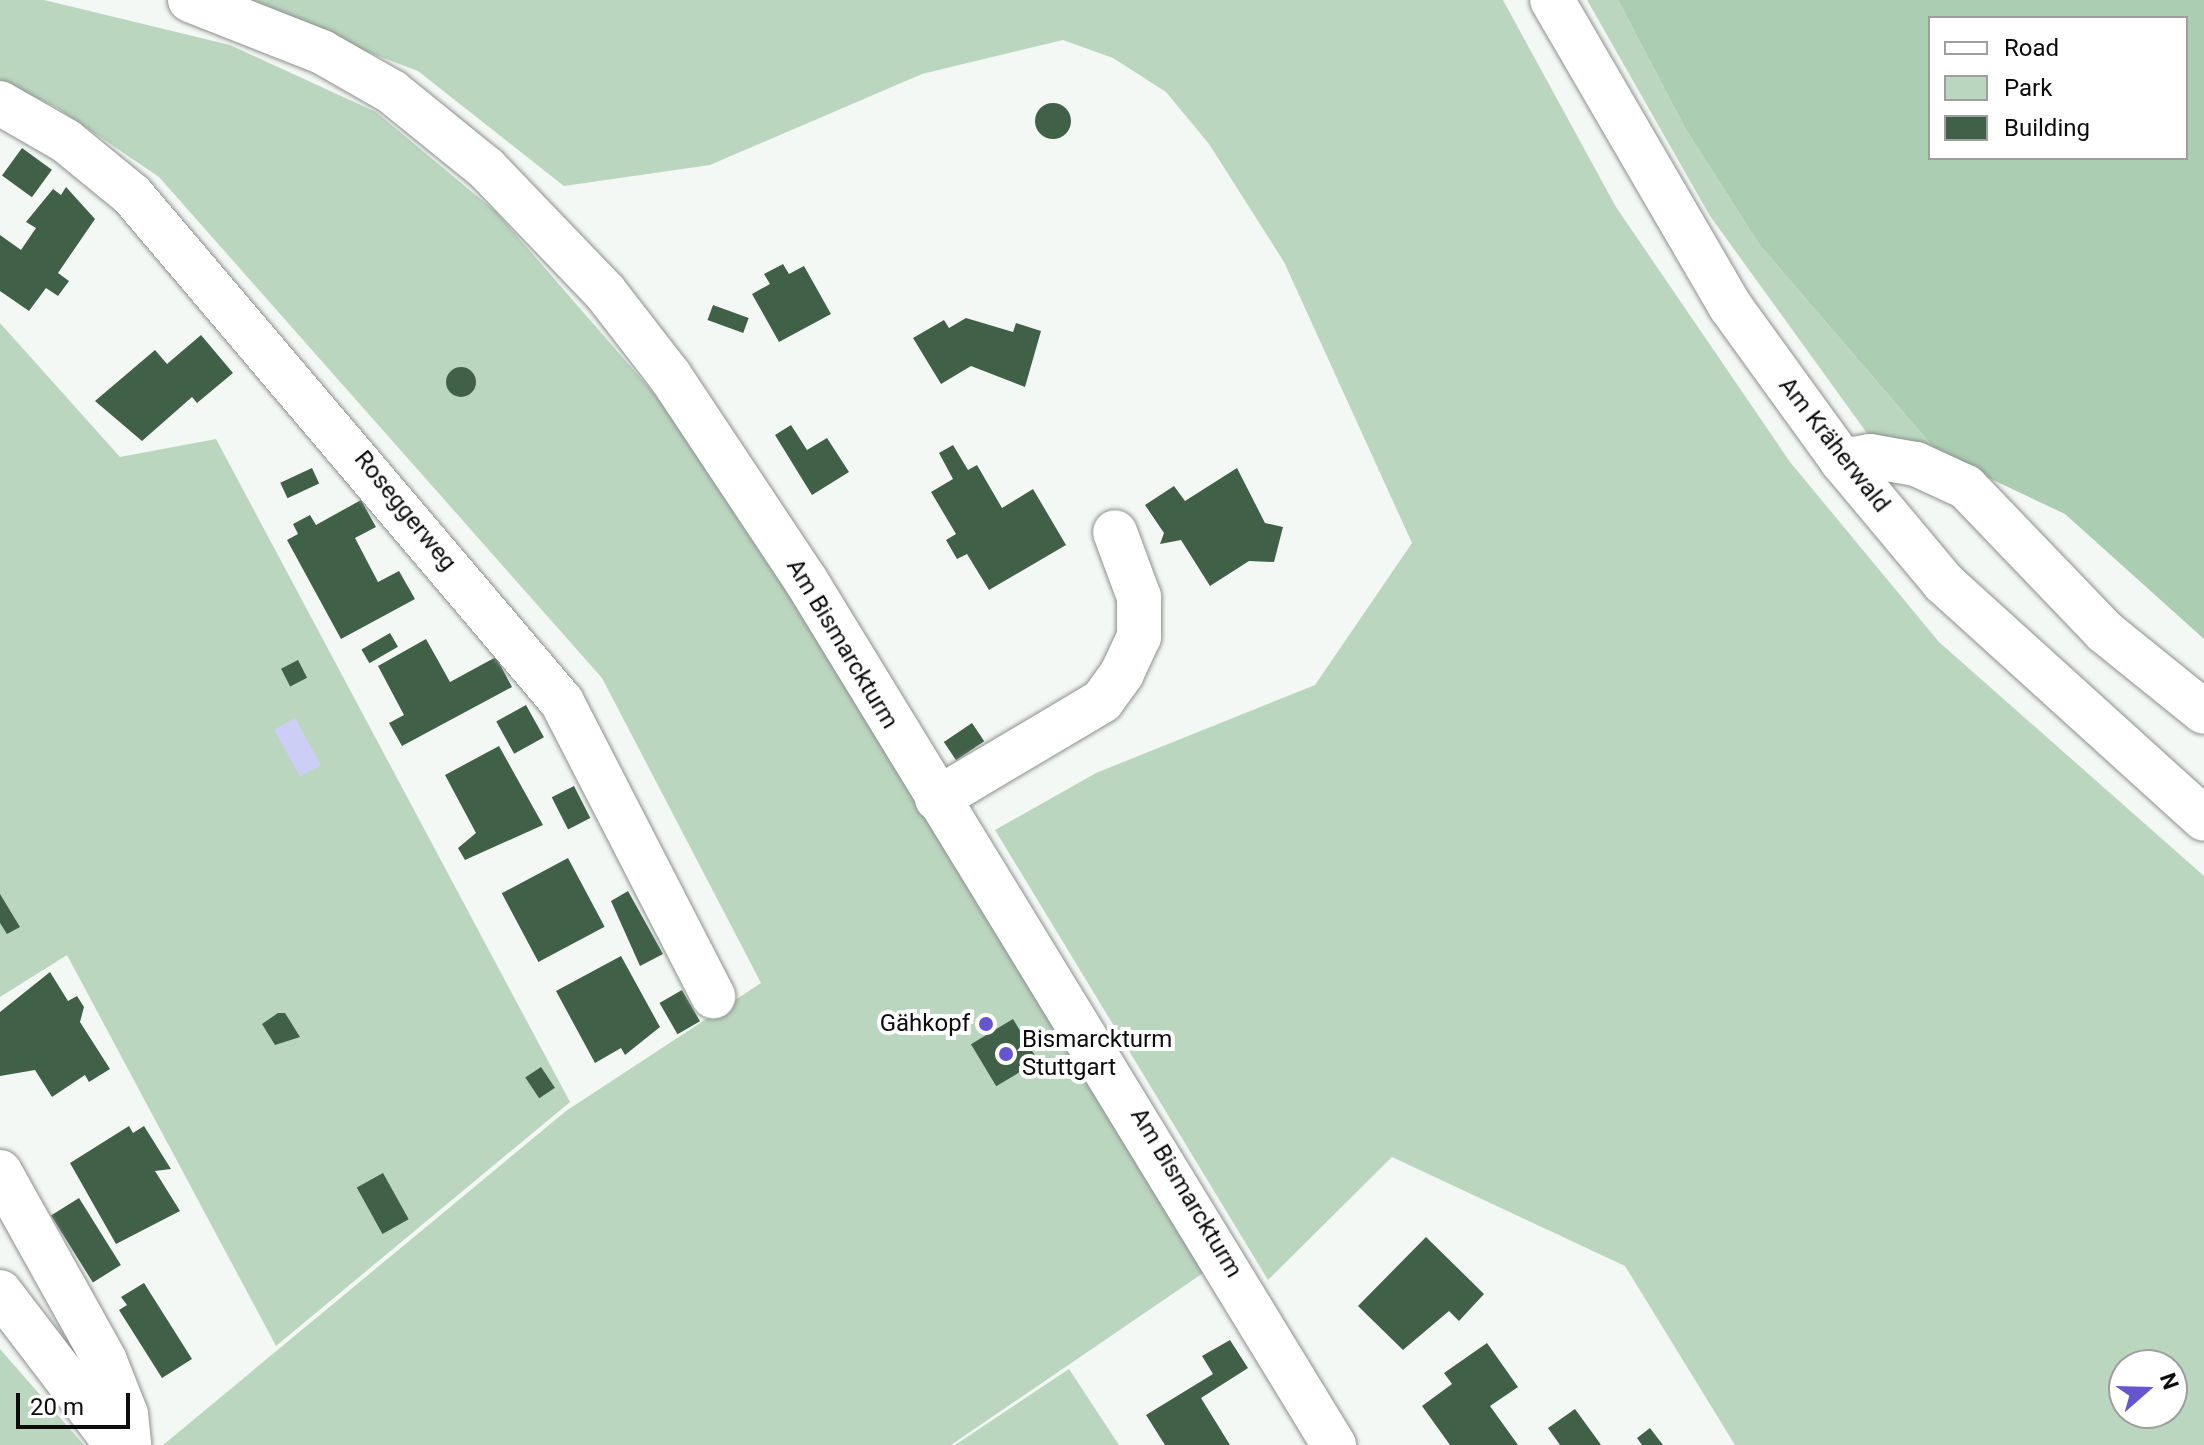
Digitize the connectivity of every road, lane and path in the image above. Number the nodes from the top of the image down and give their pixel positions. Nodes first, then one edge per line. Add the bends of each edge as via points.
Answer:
1 (190, 0) edge
2 (1552, 0) edge
3 (0, 103) edge
4 (1842, 461) junction
5 (1115, 532) dead end
6 (2204, 712) edge
7 (937, 799) junction
8 (2204, 819) edge
9 (713, 996) dead end
10 (0, 1172) edge
11 (0, 1292) edge
12 (117, 1445) edge
13 (129, 1445) edge
14 (1334, 1445) edge

1 - 7 street, Am Bismarckturm via 322,52 392,92 486,168 605,292 670,376 805,579
2 - 4 street, Am Kräherwald via 1730,306
3 - 9 street, Roseggerweg via 66,141 132,195 562,702
4 - 6 street via 1870,456 1916,464 1966,487 2105,632
4 - 8 street, Am Kräherwald via 1975,614
5 - 7 street via 1139,597 1139,637 1122,673 1102,701
7 - 14 street, Am Bismarckturm via 1125,1093
10 - 13 street via 105,1361 126,1414
11 - 12 street

